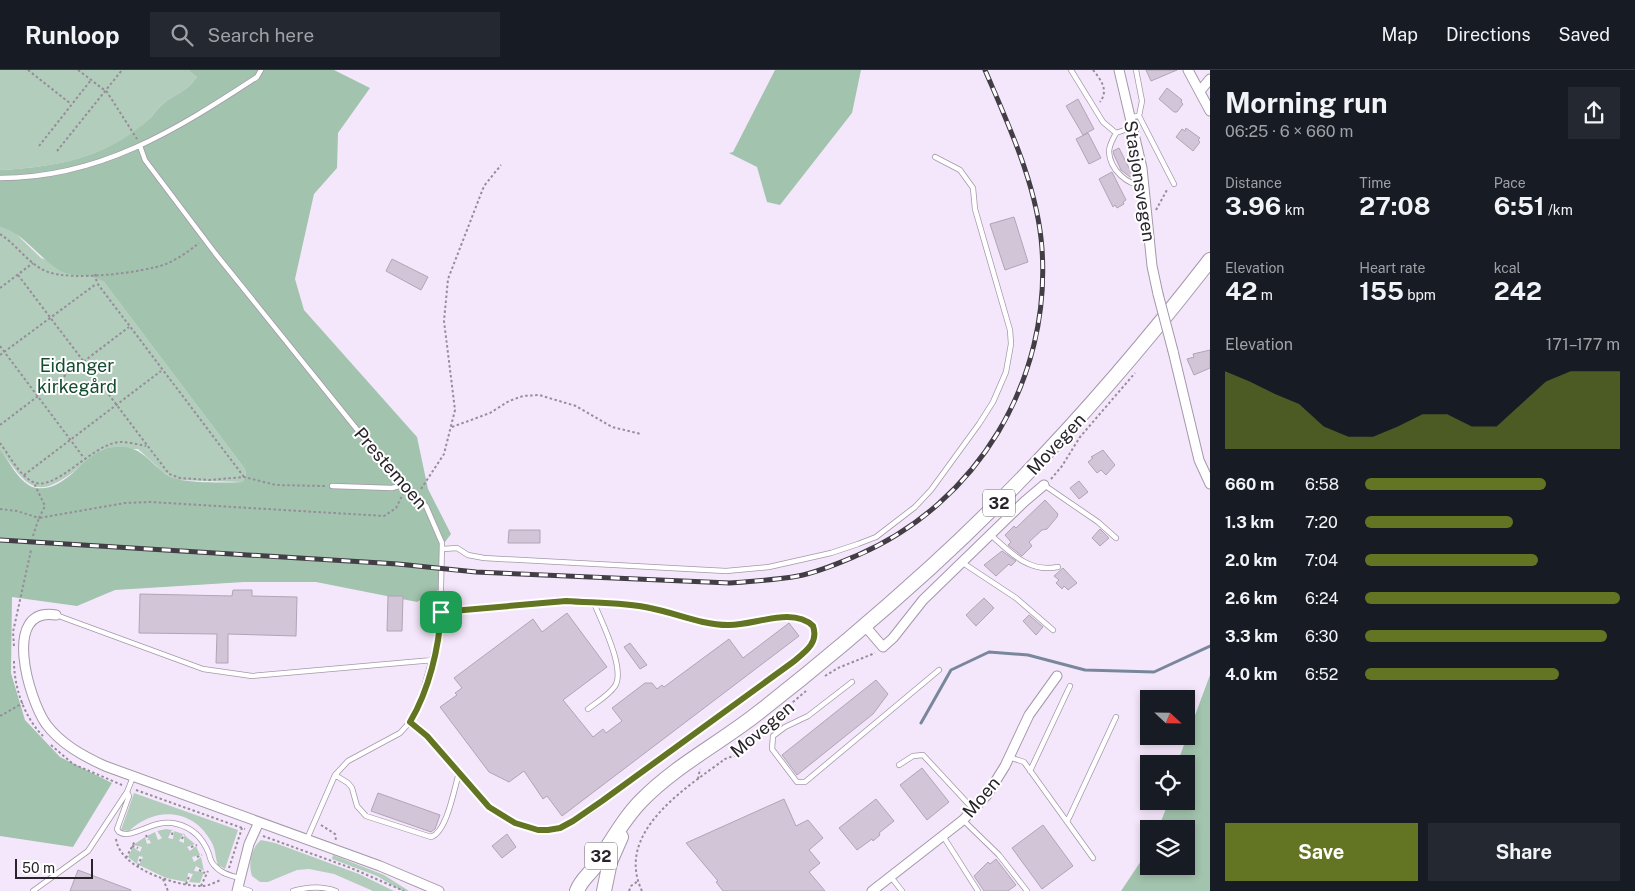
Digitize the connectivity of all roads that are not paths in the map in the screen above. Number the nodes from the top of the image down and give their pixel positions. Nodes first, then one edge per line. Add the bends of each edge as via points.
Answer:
1 (261, 70) edge
2 (1071, 70) edge
3 (1119, 70) edge
4 (1136, 70) edge
5 (1188, 70) edge
6 (1210, 78) edge
7 (1200, 90) junction
8 (1210, 111) edge
9 (1135, 116) junction
10 (1133, 127) junction
11 (1116, 133) junction
12 (140, 146) junction
13 (935, 157) dead end
14 (0, 178) edge
15 (1145, 184) junction
16 (1174, 184) dead end
17 (1210, 260) edge
18 (406, 484) junction
19 (1210, 484) edge
20 (332, 486) road end
21 (1044, 486) joint
22 (992, 535) junction
23 (1116, 538) dead end
24 (443, 549) junction
25 (964, 563) junction
26 (1058, 567) dead end
27 (594, 603) junction
28 (441, 612) junction
29 (56, 614) joint
30 (865, 626) junction
31 (1052, 630) dead end
32 (433, 660) junction
33 (940, 670) dead end
34 (1057, 676) dead end
35 (852, 682) dead end
36 (1070, 686) dead end
37 (588, 709) dead end
38 (1116, 717) dead end
39 (410, 722) junction
40 (1009, 757) junction
41 (898, 765) dead end
42 (1030, 770) junction
43 (459, 773) junction
44 (335, 775) junction
45 (133, 777) junction
46 (128, 790) junction
47 (974, 810) junction
48 (626, 820) junction
49 (963, 820) junction
50 (259, 822) junction
51 (1067, 822) junction
52 (943, 836) junction
53 (307, 839) junction
54 (1094, 858) dead end
55 (891, 876) junction
56 (239, 885) edge
57 (33, 891) edge
58 (250, 891) edge
59 (293, 891) edge
60 (336, 891) edge
61 (439, 891) edge
62 (577, 891) edge
63 (604, 891) edge
64 (872, 891) edge
65 (902, 891) edge
66 (978, 891) edge
67 (1027, 891) edge

1 - 12 lane via 257,77 201,113
2 - 11 lane via 1103,122
3 - 9 street, Stasjonsvegen
4 - 9 lane via 1142,101
5 - 7 street
6 - 7 street
7 - 8 street
9 - 10 street, Stasjonsvegen
9 - 16 lane
10 - 11 lane
10 - 15 street, Stasjonsvegen
11 - 15 lane via 1110,146 1110,157 1127,182 1135,186
12 - 14 lane via 68,172
12 - 18 lane, Prestemoen via 145,160 204,238 388,468
13 - 24 lane via 960,170 973,188 975,210 1010,330 1011,344 1006,372 993,402 931,490 897,522 876,537 831,554 748,570 696,571 506,559 474,556 457,548
15 - 19 street, Stasjonsvegen, bridge via 1152,266 1158,294 1199,460
17 - 30 main road, Movegen / 32 via 1132,358 1023,480
18 - 20 lane via 392,488
18 - 24 lane, Prestemoen via 426,506 439,532
21 - 22 street, Movegen
21 - 23 lane
22 - 25 street, Movegen
22 - 26 lane via 1026,564 1038,568
24 - 28 lane, Prestemoen
25 - 30 street, Movegen via 915,608 883,647
25 - 31 lane via 1016,598
27 - 28 lane via 566,601
27 - 37 lane via 616,658 619,676 610,691
27 - 43 lane via 647,607 727,626 784,617 798,618 813,626 814,639 810,648 793,662 560,828 538,830 515,823 489,807
28 - 32 lane, Prestemoen
29 - 32 lane via 203,669 252,676
29 - 45 street via 35,617 26,634 25,666 34,700 46,724 72,748
30 - 48 main road, Movegen / 32 via 759,713 650,792
32 - 39 lane, Prestemoen via 418,708
33 - 35 lane via 805,782 797,782 772,749 773,736 808,716
34 - 40 street, Moen via 1029,715
36 - 42 lane
38 - 51 lane
39 - 43 lane via 427,736
39 - 44 lane, Prestemoen via 383,744 348,761
40 - 42 lane via 1024,762
40 - 47 street, Moen via 987,796
41 - 47 lane via 913,756 923,756
42 - 51 lane
43 - 44 lane via 443,825 439,833 431,837 366,816 357,806 352,788
44 - 53 lane, Prestemoen
45 - 46 lane
45 - 50 street
46 - 56 lane via 129,796 117,829 126,836 155,823 185,826 204,841 212,864
46 - 57 lane via 88,852
47 - 49 street, Moen
48 - 62 main road, Movegen / 32 via 594,868 580,882
48 - 63 main road, Movegen / 32 via 610,862
49 - 52 street, Moen
49 - 67 lane via 999,855
50 - 53 street
50 - 56 street via 249,844
51 - 54 lane
52 - 55 street, Moen
52 - 66 lane
53 - 61 street
55 - 64 street, Moen
55 - 65 lane
56 - 58 lane
59 - 60 lane via 325,888

